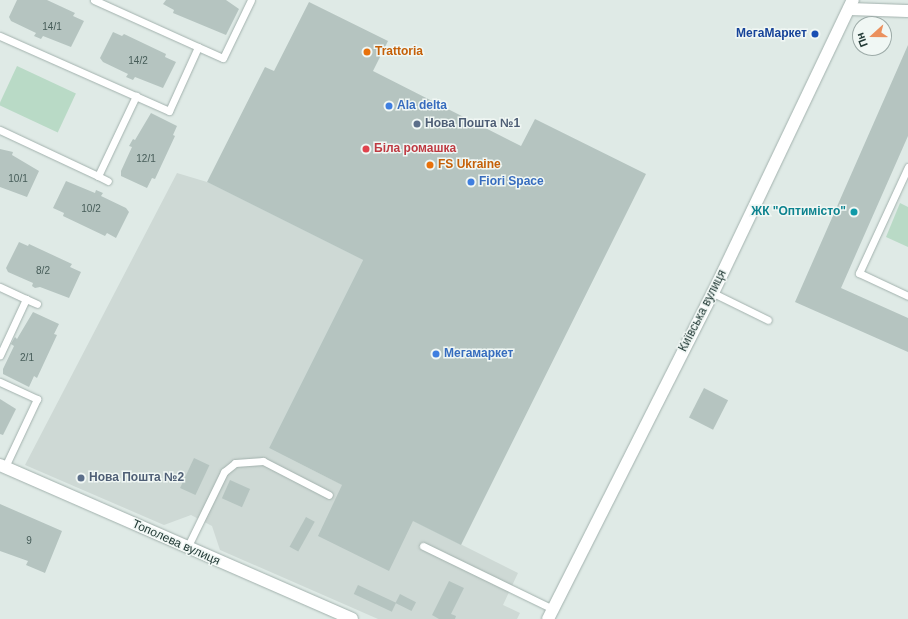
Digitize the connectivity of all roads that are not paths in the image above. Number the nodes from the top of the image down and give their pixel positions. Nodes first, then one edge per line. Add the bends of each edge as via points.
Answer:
1 (94, 0) edge
2 (251, 0) edge
3 (851, 5) edge
4 (908, 11) edge
5 (0, 36) edge
6 (198, 47) junction
7 (136, 96) junction
8 (0, 130) edge
9 (908, 167) edge
10 (98, 176) junction
11 (108, 181) dead end
12 (0, 287) edge
13 (713, 293) junction
14 (908, 296) edge
15 (26, 299) junction
16 (37, 304) dead end
17 (768, 320) dead end
18 (0, 355) edge
19 (0, 382) edge
20 (2, 466) edge
21 (328, 495) dead end
22 (423, 546) dead end
23 (187, 548) junction
24 (550, 614) edge
25 (352, 619) edge

1 - 6 lane
2 - 6 lane via 223,58
3 - 4 street
3 - 13 street, Київська вулиця
5 - 7 lane
6 - 7 lane via 169,111
7 - 10 lane
8 - 10 lane
9 - 14 lane via 859,273
10 - 11 lane
12 - 15 lane
13 - 17 lane
13 - 24 street, Київська вулиця
15 - 16 lane
15 - 18 lane
19 - 20 lane via 37,399
20 - 23 street, Тополева вулиця
21 - 23 lane via 263,461 235,463 224,472
22 - 24 lane
23 - 25 street, Тополева вулиця

